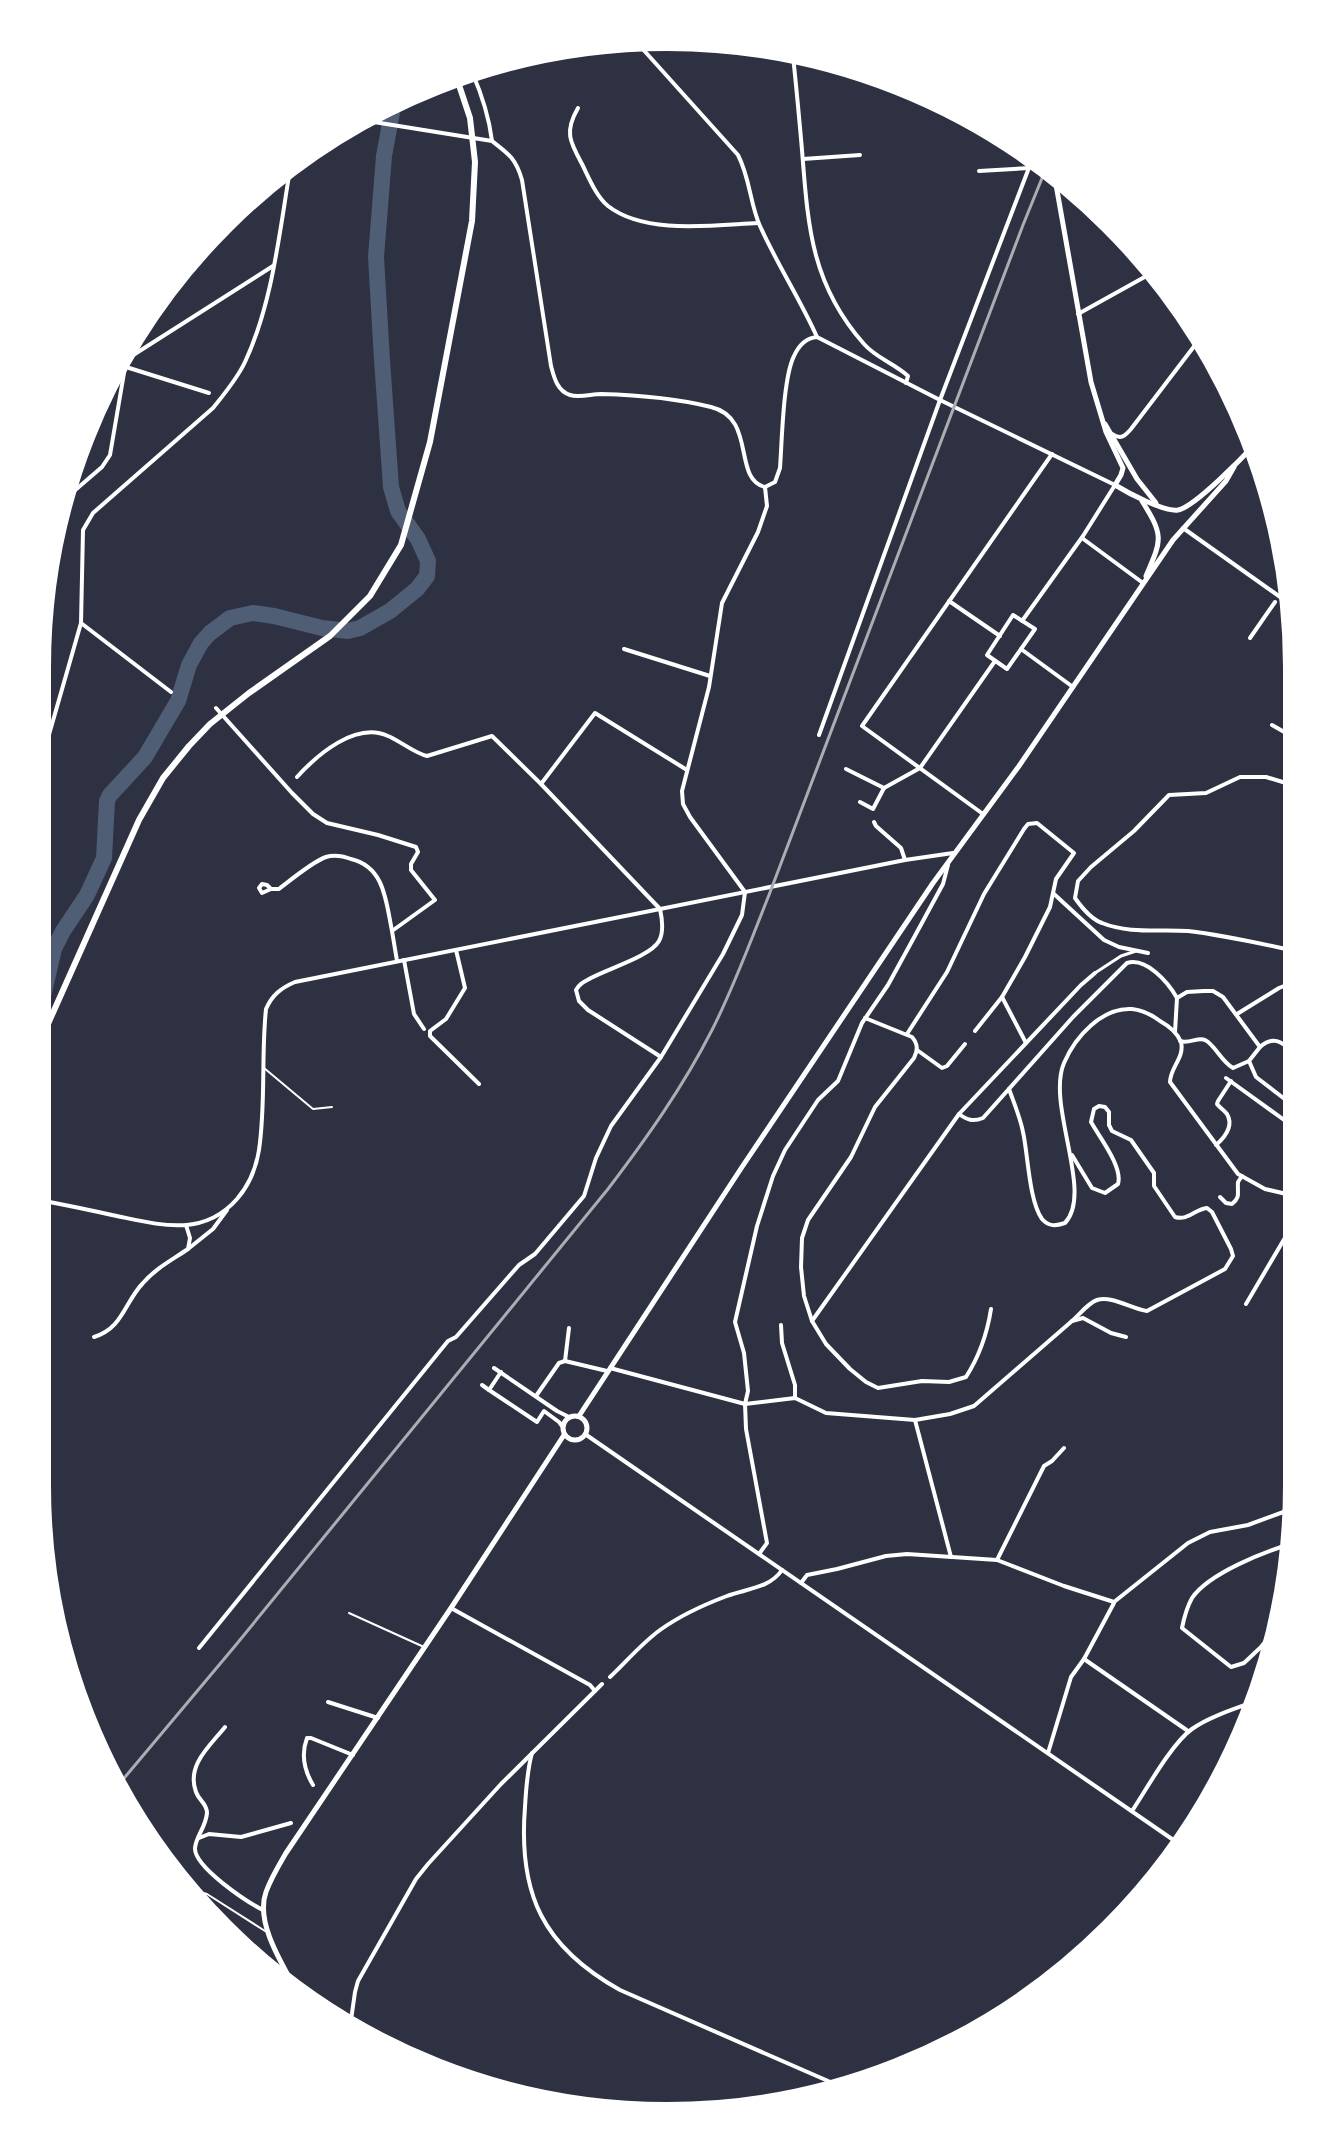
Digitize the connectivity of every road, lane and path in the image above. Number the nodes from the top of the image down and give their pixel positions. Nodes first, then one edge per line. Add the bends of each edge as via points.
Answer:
1 (641, 47) edge
2 (793, 62) joint
3 (804, 62) edge
4 (474, 77) edge
5 (458, 82) edge
6 (578, 108) dead end
7 (370, 122) edge
8 (492, 141) junction
9 (860, 155) dead end
10 (803, 159) junction
11 (1031, 164) edge
12 (1029, 168) junction
13 (979, 171) dead end
14 (289, 174) edge
15 (1056, 183) edge
16 (1057, 187) joint
17 (758, 223) junction
18 (273, 266) junction
19 (1148, 275) edge
20 (1078, 314) junction
21 (817, 337) junction
22 (1196, 343) edge
23 (127, 359) edge
24 (127, 360) edge
25 (126, 367) junction
26 (906, 383) junction
27 (209, 393) dead end
28 (940, 400) junction
29 (1102, 420) junction
30 (1112, 434) junction
31 (1249, 451) edge
32 (1052, 454) junction
33 (1121, 456) junction
34 (1234, 467) junction
35 (1115, 485) junction
36 (765, 487) junction
37 (71, 494) edge
38 (1141, 501) junction
39 (1157, 504) junction
40 (1183, 528) junction
41 (1082, 538) junction
42 (1173, 540) junction
43 (1158, 544) junction
44 (1143, 583) junction
45 (1277, 598) junction
46 (1284, 598) edge
47 (949, 601) junction
48 (1285, 602) edge
49 (1022, 621) junction
50 (81, 623) junction
51 (1000, 636) junction
52 (1250, 638) dead end
53 (624, 649) dead end
54 (1021, 649) junction
55 (995, 661) junction
56 (710, 676) junction
57 (1073, 687) junction
58 (171, 692) dead end
59 (216, 708) dead end
60 (1272, 725) dead end
61 (1288, 734) edge
62 (819, 735) dead end
63 (46, 745) edge
64 (920, 768) junction
65 (846, 769) dead end
66 (687, 770) junction
67 (297, 777) dead end
68 (541, 784) junction
69 (1288, 784) edge
70 (884, 788) junction
71 (860, 802) dead end
72 (983, 814) junction
73 (874, 822) dead end
74 (952, 856) junction
75 (905, 860) junction
76 (271, 889) dead end
77 (745, 892) junction
78 (1054, 894) junction
79 (660, 909) junction
80 (392, 931) junction
81 (1286, 949) dead end
82 (456, 950) junction
83 (1136, 951) junction
84 (1148, 953) dead end
85 (404, 960) junction
86 (397, 961) junction
87 (1095, 973) joint
88 (1288, 984) edge
89 (1002, 997) junction
90 (1177, 998) junction
91 (1237, 1014) junction
92 (865, 1018) junction
93 (46, 1028) edge
94 (424, 1029) dead end
95 (975, 1031) dead end
96 (1175, 1032) junction
97 (907, 1034) junction
98 (1180, 1041) junction
99 (1026, 1043) junction
100 (965, 1044) dead end
101 (1260, 1047) junction
102 (1288, 1047) edge
103 (917, 1050) junction
104 (661, 1057) junction
105 (1249, 1061) junction
106 (264, 1067) junction
107 (479, 1084) dead end
108 (1009, 1089) junction
109 (1288, 1102) edge
110 (332, 1107) dead end
111 (959, 1114) junction
112 (1288, 1123) edge
113 (1216, 1145) junction
114 (1071, 1153) junction
115 (1244, 1178) junction
116 (1288, 1193) edge
117 (1220, 1197) dead end
118 (46, 1201) edge
119 (227, 1210) junction
120 (186, 1225) junction
121 (1288, 1228) edge
122 (1286, 1236) joint
123 (188, 1249) junction
124 (1246, 1304) dead end
125 (991, 1309) dead end
126 (812, 1321) junction
127 (1072, 1321) junction
128 (781, 1325) dead end
129 (569, 1328) dead end
130 (94, 1337) dead end
131 (1126, 1337) dead end
132 (565, 1361) junction
133 (494, 1368) dead end
134 (608, 1369) junction
135 (501, 1372) junction
136 (482, 1385) dead end
137 (489, 1390) junction
138 (536, 1396) junction
139 (795, 1398) junction
140 (745, 1404) junction
141 (548, 1405) junction
142 (544, 1411) junction
143 (579, 1416) junction
144 (569, 1417) junction
145 (915, 1420) junction
146 (562, 1426) junction
147 (585, 1434) junction
148 (564, 1435) junction
149 (1064, 1448) dead end
150 (1287, 1511) edge
151 (1285, 1545) edge
152 (759, 1554) junction
153 (951, 1557) junction
154 (997, 1560) junction
155 (782, 1570) junction
156 (801, 1583) junction
157 (1114, 1602) junction
158 (451, 1608) junction
159 (349, 1613) dead end
160 (1270, 1635) edge
161 (425, 1647) junction
162 (199, 1648) dead end
163 (1084, 1659) junction
164 (610, 1677) dead end
165 (602, 1684) dead end
166 (595, 1691) junction
167 (328, 1702) dead end
168 (1248, 1704) edge
169 (378, 1718) junction
170 (225, 1727) dead end
171 (1188, 1731) junction
172 (532, 1753) junction
173 (1048, 1753) junction
174 (353, 1755) junction
175 (511, 1774) junction
176 (313, 1785) dead end
177 (527, 1785) junction
178 (1132, 1811) junction
179 (291, 1823) dead end
180 (197, 1840) junction
181 (1176, 1841) edge
182 (197, 1891) edge
183 (263, 1910) junction
184 (266, 1932) junction
185 (291, 1981) edge
186 (351, 2021) edge
187 (835, 2084) edge

1 - 17 street via 738,155
2 - 3 street
2 - 10 street
4 - 8 street
5 - 93 main road via 470,118 475,162 472,221 430,442 401,545 370,596 330,636 210,724 163,778
6 - 17 street via 570,144 608,205 649,223
7 - 8 street
8 - 36 street via 511,156 522,180 557,385 571,395 673,399 720,409 738,426 748,469
9 - 10 street
10 - 26 street via 811,240 833,302 861,341 908,376
11 - 12 street
12 - 13 street
12 - 28 street
14 - 18 street
15 - 16 main road
16 - 20 main road
17 - 21 street
18 - 23 street
18 - 50 street via 256,335 229,389 85,522
19 - 20 street
20 - 29 main road
21 - 26 street
21 - 36 street via 798,348 790,365 780,468 775,482
22 - 30 street via 1131,429 1122,437
24 - 25 street
25 - 27 street
25 - 37 street via 108,459
26 - 28 street
28 - 32 street
28 - 62 street
29 - 30 main road
29 - 33 main road
30 - 33 main road
31 - 34 main road
32 - 35 street
32 - 47 street
33 - 35 main road via 1122,471
33 - 39 main road
34 - 39 main road via 1184,508 1169,510
34 - 40 main road
35 - 38 main road
35 - 41 street
36 - 56 street via 767,506 758,532 722,603
38 - 39 main road
38 - 43 main road via 1157,525
40 - 42 main road
40 - 45 street
41 - 44 street
41 - 49 street
42 - 43 main road
42 - 44 main road
43 - 44 main road
44 - 57 main road
45 - 46 street
45 - 48 street
45 - 52 street
47 - 51 street
47 - 64 street via 862,726
49 - 51 street via 1013,615
49 - 54 street via 1035,629
50 - 58 street
50 - 63 street
51 - 55 street via 987,655
53 - 56 street
54 - 55 street via 1007,669
54 - 57 street
55 - 64 street
56 - 66 street
57 - 72 main road
59 - 80 street via 313,814 327,823 416,847 411,870 435,900
60 - 61 street
64 - 70 street
64 - 72 street
65 - 70 street
66 - 68 street via 595,713
66 - 77 street via 683,804
67 - 68 street via 329,747 381,732 427,756 492,736
68 - 79 street
69 - 81 street via 1240,777 1206,793 1169,795 1078,881 1075,898 1101,923 1211,934
70 - 71 street via 873,809
72 - 74 main road
73 - 75 street via 903,850
74 - 75 street
74 - 92 street via 943,884
74 - 134 main road
75 - 77 street
76 - 80 street via 279,889 324,857 360,861 381,882
77 - 79 street
77 - 104 street via 742,915 723,954
78 - 83 street via 1104,940
78 - 89 street
78 - 97 street via 1056,879 1074,853 1033,822 984,894 947,972
79 - 82 street
79 - 104 street via 660,940 651,950 588,979 576,990 588,1010
80 - 86 street
82 - 85 street
82 - 107 street via 465,988 430,1036
83 - 84 street
83 - 87 street
85 - 86 street
85 - 94 street via 414,1014
86 - 106 street via 283,987 266,1009
87 - 99 street
88 - 91 street
89 - 95 street
89 - 99 street
90 - 91 street via 1213,991
90 - 96 street
90 - 108 street via 1141,963 1127,963
91 - 101 street
92 - 97 street
92 - 140 street via 838,1081 818,1100 785,1150 757,1226 735,1322 744,1353
96 - 98 street
96 - 114 street via 1150,1014 1124,1009 1107,1014 1084,1033 1060,1074
97 - 103 street via 917,1042
98 - 105 street via 1207,1041 1233,1068
98 - 113 street via 1180,1058 1170,1082
99 - 111 street
100 - 103 street via 942,1068
101 - 102 street via 1274,1040
101 - 105 street
103 - 126 street via 875,1107 851,1157 808,1220 801,1267
104 - 162 street via 611,1126 584,1196 448,1341
105 - 109 street via 1256,1077
106 - 110 lane via 313,1109
106 - 119 street via 254,1174
108 - 111 street via 983,1118 975,1121
108 - 114 street via 1038,1210 1055,1226 1073,1212
111 - 126 street
112 - 113 street via 1228,1080 1218,1101 1229,1122
113 - 115 street
114 - 127 street via 1092,1188 1105,1193 1118,1184 1115,1164 1091,1122 1094,1109 1105,1107 1112,1131 1131,1140 1175,1217 1187,1218 1207,1208 1233,1256 1225,1269 1147,1311 1108,1298 1095,1300
115 - 116 street
115 - 117 street via 1232,1204
118 - 120 street
119 - 120 street via 207,1222
119 - 123 street
120 - 123 street
121 - 122 street
122 - 124 street
123 - 130 street via 140,1286 108,1333
125 - 126 street via 976,1362 966,1377 878,1388 850,1369
127 - 131 street via 1083,1318
127 - 145 street via 974,1406
128 - 139 street
129 - 132 street
132 - 134 street
132 - 138 street
133 - 135 street
134 - 140 street
134 - 143 main road
135 - 137 street
135 - 138 street
136 - 137 street
137 - 142 street via 537,1422
138 - 141 street
139 - 140 street
139 - 145 street via 826,1413
140 - 152 street via 767,1543
141 - 142 street
141 - 144 street
142 - 146 street
143 - 144 main road
143 - 147 main road via 586,1423
144 - 146 main road
145 - 153 street
146 - 148 main road
147 - 148 main road via 572,1440
147 - 152 street
148 - 158 main road
149 - 154 street via 1044,1466
150 - 157 street via 1188,1543
151 - 160 street via 1210,1581 1193,1596 1182,1628 1231,1667 1244,1663
152 - 155 street
153 - 154 street
153 - 156 street via 886,1556 807,1575
154 - 157 street
155 - 156 street
155 - 164 street via 759,1587 693,1610 658,1631
156 - 173 street
157 - 163 street
158 - 161 main road
158 - 166 street
159 - 161 lane
161 - 169 main road
163 - 171 street
163 - 173 street via 1071,1677
165 - 166 street
166 - 172 street
167 - 169 street
168 - 171 street
169 - 174 main road
170 - 180 street via 195,1764 195,1790 207,1810
171 - 178 street
172 - 175 street
172 - 177 street
173 - 178 street
174 - 176 street via 307,1738 304,1764
174 - 183 main road via 286,1853
175 - 177 street via 521,1774
175 - 186 street via 416,1879 358,1981
177 - 187 street via 523,1838 528,1883 544,1920 568,1953 620,1990
178 - 181 street
179 - 180 street via 247,1836 209,1834
180 - 183 street via 196,1854 204,1865
182 - 184 lane
183 - 184 main road
184 - 185 main road

